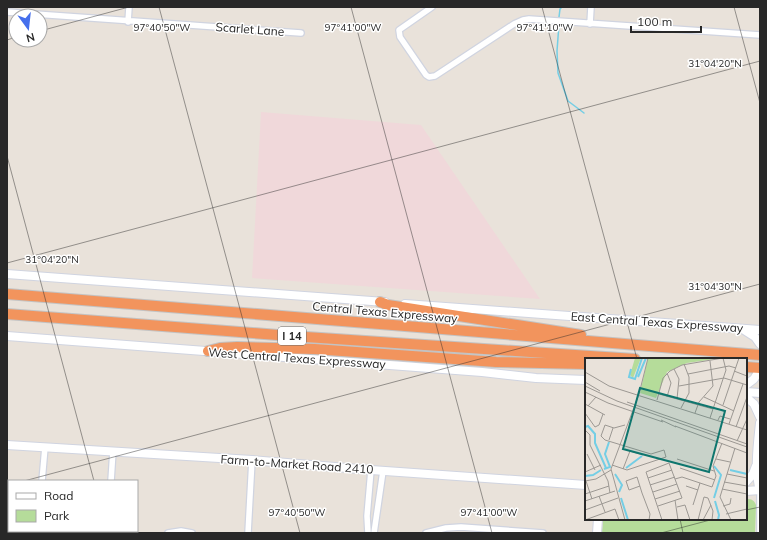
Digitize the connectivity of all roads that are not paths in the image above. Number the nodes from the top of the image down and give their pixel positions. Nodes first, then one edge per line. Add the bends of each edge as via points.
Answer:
1 (129, 7) edge
2 (432, 7) edge
3 (591, 7) edge
4 (7, 12) edge
5 (128, 22) junction
6 (590, 24) junction
7 (301, 33) dead end
8 (760, 35) edge
9 (7, 274) edge
10 (7, 294) edge
11 (380, 302) junction
12 (7, 314) edge
13 (743, 329) junction
14 (759, 330) edge
15 (7, 336) edge
16 (608, 343) junction
17 (760, 344) edge
18 (208, 351) junction
19 (760, 355) edge
20 (619, 358) edge
21 (585, 364) edge
22 (747, 367) edge
23 (760, 368) edge
24 (585, 380) edge
25 (747, 384) edge
26 (747, 392) edge
27 (760, 393) edge
28 (747, 398) edge
29 (760, 417) edge
30 (760, 423) edge
31 (7, 445) edge
32 (45, 447) junction
33 (112, 451) junction
34 (252, 460) junction
35 (758, 461) junction
36 (371, 470) junction
37 (383, 471) junction
38 (42, 480) edge
39 (110, 480) edge
40 (747, 481) edge
41 (585, 485) edge
42 (747, 490) edge
43 (760, 490) edge
44 (598, 520) edge
45 (107, 532) edge
46 (516, 532) edge
47 (119, 533) edge
48 (168, 533) edge
49 (192, 533) edge
50 (248, 533) edge
51 (368, 533) edge
52 (374, 533) edge
53 (428, 533) edge
54 (542, 533) edge
55 (597, 533) edge
56 (760, 533) edge

1 - 5 street
2 - 6 street via 399,30 400,36 429,77 435,76 523,20
3 - 6 street
4 - 5 street, Scarlet Lane
5 - 7 street, Scarlet Lane
6 - 8 street
9 - 11 main road
10 - 16 highway, Central Texas Expressway / I 14
11 - 13 main road, East Central Texas Expressway
11 - 16 highway via 562,332
12 - 20 highway, I 14
13 - 14 main road, East Central Texas Expressway
13 - 17 main road
15 - 18 main road, West Central Texas Expressway
16 - 19 highway, Central Texas Expressway / I 14
18 - 21 highway via 237,347 314,348 496,362
18 - 24 main road, West Central Texas Expressway
22 - 23 highway
23 - 25 main road via 754,379
26 - 27 main road
28 - 29 main road via 754,404
30 - 35 main road
31 - 32 main road, Farm-to-Market Road 2410
32 - 33 main road, Farm-to-Market Road 2410
32 - 38 street
33 - 34 main road, Farm-to-Market Road 2410
33 - 39 street
34 - 36 main road, Farm-to-Market Road 2410
34 - 50 street
35 - 40 main road
35 - 43 main road via 757,482
36 - 37 main road, Farm-to-Market Road 2410
36 - 51 street
37 - 41 main road, Farm-to-Market Road 2410
37 - 52 street
42 - 43 main road
43 - 56 street
44 - 55 main road
45 - 47 street
46 - 53 street via 461,527
46 - 54 street
48 - 49 street

